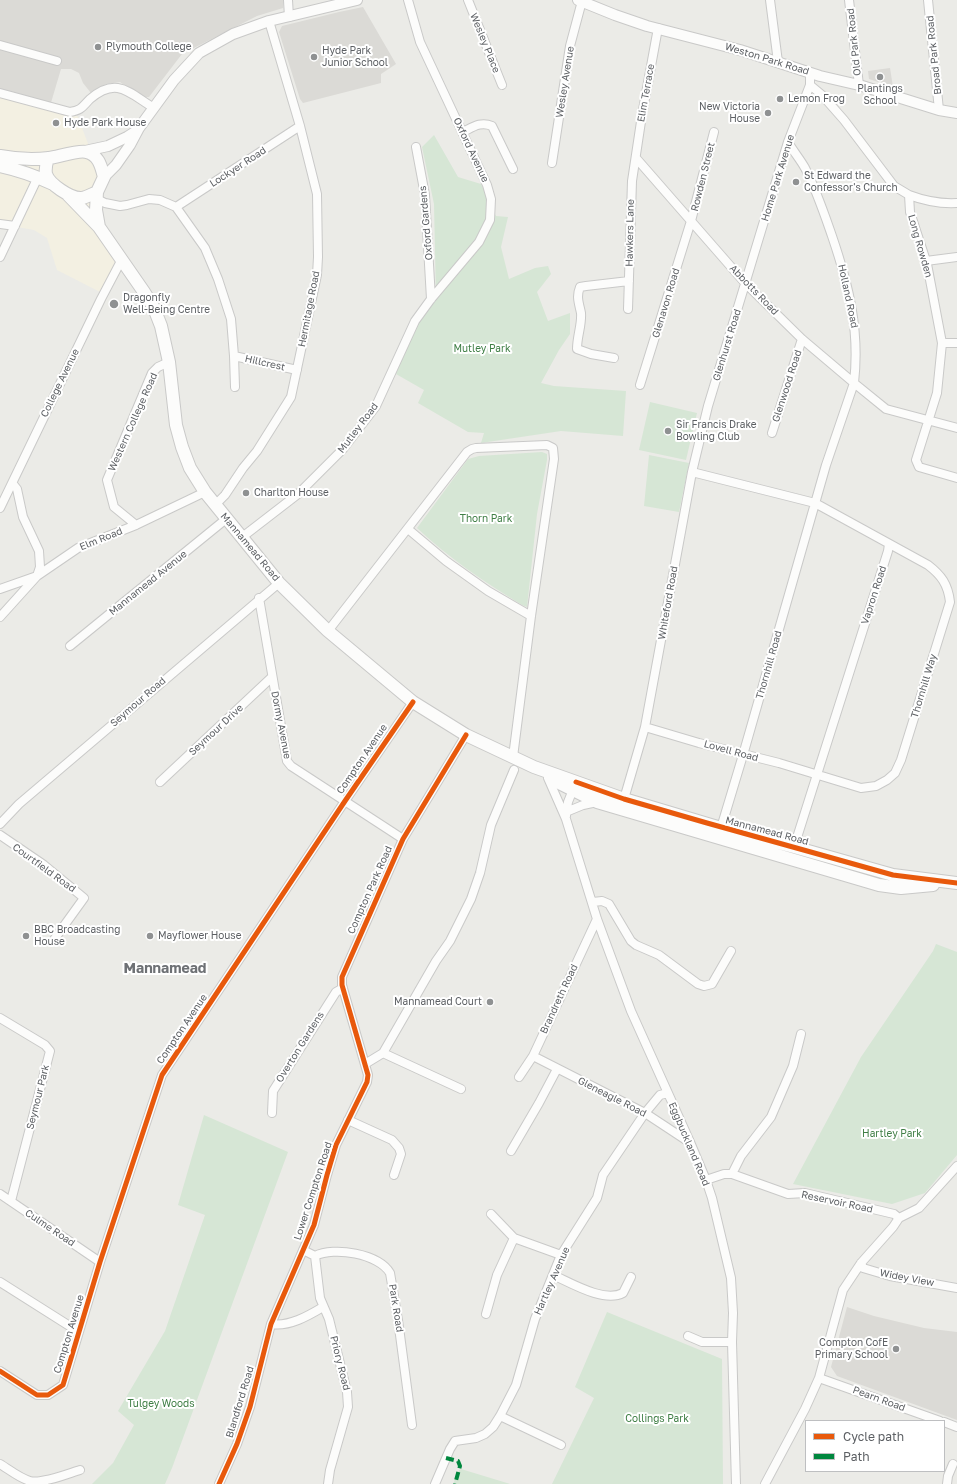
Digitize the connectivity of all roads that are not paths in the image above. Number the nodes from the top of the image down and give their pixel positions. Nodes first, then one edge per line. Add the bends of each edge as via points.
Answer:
1 (288, 0) edge
2 (357, 0) edge
3 (408, 0) edge
4 (468, 0) edge
5 (770, 0) edge
6 (849, 0) edge
7 (928, 0) edge
8 (580, 1) edge
9 (289, 17) junction
10 (269, 21) junction
11 (658, 28) junction
12 (0, 45) edge
13 (57, 61) dead end
14 (778, 62) junction
15 (810, 73) junction
16 (502, 85) dead end
17 (810, 85) junction
18 (859, 85) junction
19 (0, 93) edge
20 (154, 108) junction
21 (939, 110) junction
22 (957, 114) edge
23 (300, 126) junction
24 (140, 128) junction
25 (463, 132) junction
26 (714, 132) dead end
27 (788, 142) junction
28 (416, 147) dead end
29 (85, 151) junction
30 (0, 156) edge
31 (48, 158) junction
32 (636, 158) junction
33 (552, 163) dead end
34 (0, 166) edge
35 (513, 169) dead end
36 (38, 177) junction
37 (104, 177) junction
38 (54, 185) junction
39 (68, 195) junction
40 (909, 195) junction
41 (97, 196) junction
42 (957, 203) edge
43 (176, 207) junction
44 (691, 221) junction
45 (0, 224) edge
46 (15, 226) junction
47 (99, 227) junction
48 (0, 257) edge
49 (957, 257) edge
50 (122, 259) junction
51 (926, 260) junction
52 (629, 281) junction
53 (746, 284) junction
54 (438, 291) joint
55 (431, 299) junction
56 (628, 309) dead end
57 (802, 339) junction
58 (942, 343) junction
59 (957, 343) edge
60 (234, 356) junction
61 (614, 358) dead end
62 (169, 362) junction
63 (297, 370) junction
64 (854, 382) junction
65 (640, 385) dead end
66 (235, 387) dead end
67 (708, 406) joint
68 (930, 420) junction
69 (957, 428) edge
70 (772, 433) dead end
71 (692, 472) junction
72 (957, 478) edge
73 (13, 484) junction
74 (204, 492) junction
75 (815, 503) junction
76 (215, 505) junction
77 (0, 508) edge
78 (226, 519) junction
79 (136, 525) junction
80 (408, 529) junction
81 (242, 538) junction
82 (889, 544) junction
83 (37, 576) junction
84 (279, 583) junction
85 (0, 589) edge
86 (259, 598) junction
87 (953, 601) edge
88 (531, 616) junction
89 (0, 617) edge
90 (328, 632) junction
91 (70, 646) dead end
92 (272, 677) junction
93 (413, 702) junction
94 (645, 727) junction
95 (466, 735) junction
96 (743, 755) junction
97 (513, 757) junction
98 (534, 767) junction
99 (514, 770) dead end
100 (816, 775) junction
101 (548, 777) junction
102 (160, 782) dead end
103 (574, 787) junction
104 (624, 799) junction
105 (345, 801) junction
106 (597, 802) junction
107 (566, 816) junction
108 (0, 824) edge
109 (720, 833) junction
110 (0, 836) edge
111 (403, 839) junction
112 (794, 847) junction
113 (957, 883) edge
114 (593, 902) junction
115 (597, 919) junction
116 (53, 941) dead end
117 (730, 951) dead end
118 (343, 988) junction
119 (0, 1018) edge
120 (801, 1034) dead end
121 (383, 1053) junction
122 (533, 1056) junction
123 (365, 1064) junction
124 (557, 1069) junction
125 (519, 1077) dead end
126 (461, 1089) dead end
127 (668, 1093) junction
128 (272, 1113) dead end
129 (644, 1113) junction
130 (348, 1120) junction
131 (690, 1142) junction
132 (511, 1151) dead end
133 (957, 1166) edge
134 (732, 1174) junction
135 (394, 1175) dead end
136 (706, 1180) junction
137 (0, 1194) edge
138 (11, 1201) junction
139 (491, 1214) dead end
140 (899, 1218) junction
141 (514, 1238) junction
142 (304, 1250) junction
143 (561, 1255) junction
144 (315, 1256) junction
145 (100, 1262) junction
146 (861, 1263) junction
147 (553, 1275) junction
148 (631, 1277) dead end
149 (0, 1282) edge
150 (957, 1288) edge
151 (323, 1307) junction
152 (486, 1314) dead end
153 (271, 1324) junction
154 (79, 1332) junction
155 (688, 1336) dead end
156 (732, 1342) junction
157 (0, 1371) edge
158 (819, 1378) junction
159 (500, 1416) junction
160 (937, 1420) edge
161 (945, 1422) edge
162 (412, 1425) dead end
163 (957, 1427) edge
164 (561, 1445) dead end
165 (0, 1464) edge
166 (952, 1464) dead end
167 (80, 1470) dead end
168 (219, 1484) edge
169 (328, 1484) edge
170 (435, 1484) edge
171 (736, 1484) edge
172 (765, 1484) edge
173 (947, 1484) edge

1 - 9 street
2 - 9 street
3 - 25 street, Oxford Avenue via 420,42
4 - 16 street, Wesley Place
5 - 14 street
6 - 18 street, Old Park Road
7 - 21 street, Broad Park Road
8 - 11 street, Weston Park Road
8 - 33 street, Wesley Avenue via 570,46
9 - 10 street
10 - 20 street via 233,34 199,53 174,80
10 - 23 street, Hermitage Road
11 - 14 street, Weston Park Road
11 - 32 street, Elim Terrace
12 - 13 street
14 - 15 street, Weston Park Road
15 - 17 street, Home Park Avenue
15 - 18 street, Weston Park Road
17 - 27 street, Home Park Avenue
17 - 40 street via 844,120 894,186
18 - 21 street, Weston Park Road
19 - 20 street via 70,112 79,110 108,88 120,87
20 - 24 street
21 - 22 street, Weston Park Road
23 - 43 street, Lockyer Road
23 - 63 street, Hermitage Road via 317,194 318,257 317,275
24 - 29 street via 108,146
24 - 37 street via 116,165
25 - 35 street via 478,124 487,123 492,126
25 - 54 street, Oxford Avenue via 487,184 491,200 490,220 479,242
26 - 44 street, Rowden Street
27 - 53 street, Home Park Avenue
27 - 64 street, Holland Road via 805,168 825,214 842,267 855,327
28 - 55 street, Oxford Gardens via 425,195
29 - 31 main road
29 - 37 main road via 95,156
30 - 31 main road
31 - 38 main road via 45,166 47,176
32 - 44 street, Abbotts Road
32 - 52 street, Hawkers Lane via 632,181
34 - 36 main road
36 - 38 main road
36 - 46 street
37 - 41 main road
38 - 39 main road
39 - 41 main road via 81,198
39 - 47 main road, Mannamead Road
40 - 42 street via 924,201
40 - 51 street, Long Rowden via 910,212
41 - 43 street via 105,203 120,206 149,199 160,200
41 - 47 main road, Mannamead Road
43 - 60 street via 205,248 218,279 231,319
44 - 53 street, Abbotts Road
44 - 65 street, Glenavon Road
45 - 46 street
46 - 48 street
47 - 50 main road, Mannamead Road
49 - 51 street
50 - 62 main road, Mannamead Road via 154,308
50 - 73 street, College Avenue
51 - 58 street, Long Rowden
52 - 56 street, Hawkers Lane
52 - 61 street via 580,287 577,298 581,313 577,348 591,354
53 - 57 street, Abbotts Road
53 - 67 street, Glenhurst Road
54 - 55 street, Mutley Road
55 - 81 street, Mutley Road via 415,321 376,406 343,449 298,494
57 - 64 street, Abbotts Road
57 - 70 street, Glenwood Road
58 - 59 street
58 - 68 street, Long Rowden via 937,393
60 - 63 street, Hillcrest
60 - 66 street
62 - 74 main road, Mannamead Road via 176,425 190,468
62 - 79 street, Western College Road via 152,373 107,480 114,507
63 - 76 street, Hermitage Road via 291,397 257,451
64 - 68 street, Abbotts Road via 886,408
64 - 75 street, Holland Road
67 - 71 street, Whiteford Road
68 - 69 street
68 - 72 street, Long Rowden via 916,460 919,467
71 - 75 street
71 - 94 street, Whiteford Road
73 - 77 street, College Avenue
73 - 83 street via 17,489 23,517 39,551 40,567
74 - 76 main road, Mannamead Road
74 - 79 street, Elm Road
75 - 82 street
75 - 96 street, Thornhill Road
76 - 78 main road, Mannamead Road
78 - 81 main road, Mannamead Road
78 - 91 street, Mannamead Avenue
79 - 83 street, Elm Road via 78,548
80 - 88 street via 446,561 488,591
80 - 88 street via 456,465 472,449 547,444 553,448 554,459
80 - 90 street
81 - 84 main road, Mannamead Road
82 - 87 street, Thornhill Way via 940,574
82 - 100 street, Vapron Road
83 - 85 street, Elm Road
83 - 89 street
84 - 86 street, Seymour Road
84 - 90 main road, Mannamead Road
86 - 92 street, Dormy Avenue
86 - 108 street, Seymour Road via 19,804
87 - 100 street, Thornhill Way via 895,773 876,786 861,788
88 - 97 street
90 - 93 main road, Mannamead Road
92 - 102 street, Seymour Drive
92 - 105 street, Dormy Avenue via 287,761
93 - 95 main road, Mannamead Road
93 - 105 street, Compton Avenue
94 - 96 street, Lovell Road
94 - 104 street, Whiteford Road
95 - 97 main road, Mannamead Road
95 - 111 street, Compton Park Road
96 - 100 street, Lovell Road
96 - 109 street, Thornhill Road
97 - 98 main road, Mannamead Road
98 - 101 main road, Mannamead Road
98 - 103 main road, Mannamead Road
99 - 121 street via 491,825 480,873 470,899 450,941
100 - 112 street, Vapron Road
101 - 103 main road, Mannamead Road
101 - 107 street, Eggbuckland Road
103 - 104 main road, Mannamead Road
103 - 106 main road, Mannamead Road
103 - 107 street
104 - 109 main road, Mannamead Road
105 - 111 street, Dormy Avenue
105 - 145 street, Compton Avenue via 162,1075
106 - 107 street via 583,805
106 - 109 main road, Mannamead Road
107 - 114 street, Eggbuckland Road
109 - 112 main road, Mannamead Road
109 - 113 main road, Mannamead Road via 879,885 901,888
110 - 116 street, Courtfield Road via 44,865 84,898
111 - 118 street, Compton Park Road via 342,977
112 - 113 main road, Mannamead Road via 893,875
114 - 115 street, Eggbuckland Road
114 - 117 street via 602,901 609,904 631,941 659,956 698,984 712,984
115 - 122 street, Brandreth Road
115 - 127 street, Eggbuckland Road via 631,1011
118 - 123 street, Compton Park Road
118 - 128 street, Overton Gardens via 336,992 273,1092
119 - 138 street, Seymour Park via 50,1051
120 - 134 street via 793,1066 771,1117 741,1156
121 - 123 street
121 - 126 street
122 - 124 street, Gleneagle Road
122 - 125 street, Brandreth Road
123 - 130 street, Lower Compton Road via 367,1082
124 - 129 street, Gleneagle Road
124 - 132 street
127 - 129 street, Hartley Avenue via 660,1095
127 - 131 street, Eggbuckland Road
129 - 131 street, Gleneagle Road
129 - 143 street, Hartley Avenue via 602,1175 597,1198
130 - 135 street via 392,1140 399,1148 401,1154
130 - 142 street, Lower Compton Road via 336,1145 314,1225
131 - 136 street, Eggbuckland Road
133 - 140 street via 919,1208
134 - 136 street
134 - 140 street, Reservoir Road via 788,1194 805,1193 894,1214
136 - 156 street, Eggbuckland Road via 731,1278
137 - 138 street, Culme Road
138 - 145 street, Culme Road
139 - 141 street
140 - 146 street
141 - 143 street
141 - 152 street via 497,1275 493,1305
142 - 144 street
142 - 153 street, Lower Compton Road
143 - 147 street, Hartley Avenue
144 - 151 street, Priory Road
144 - 162 street, Park Road via 323,1252 350,1253 386,1266 390,1273 398,1320
145 - 154 street, Compton Avenue
146 - 150 street, Widey View via 863,1268 890,1276
146 - 158 street via 843,1290
147 - 148 street via 589,1292 612,1297 623,1293
147 - 159 street, Hartley Avenue via 535,1319 516,1385
149 - 154 street
151 - 153 street via 306,1318 278,1325
151 - 169 street, Priory Road via 329,1319 347,1392 348,1407
153 - 168 street, Blandford Road via 250,1406
154 - 157 street, Compton Avenue via 63,1385 48,1395 37,1395
155 - 156 street via 702,1342
156 - 171 street, Eggbuckland Road
158 - 160 street, Pearn Road
158 - 172 street
159 - 164 street
159 - 170 street, Hartley Avenue via 485,1434 455,1441
161 - 163 street
165 - 167 street via 19,1477 32,1482
166 - 173 street

